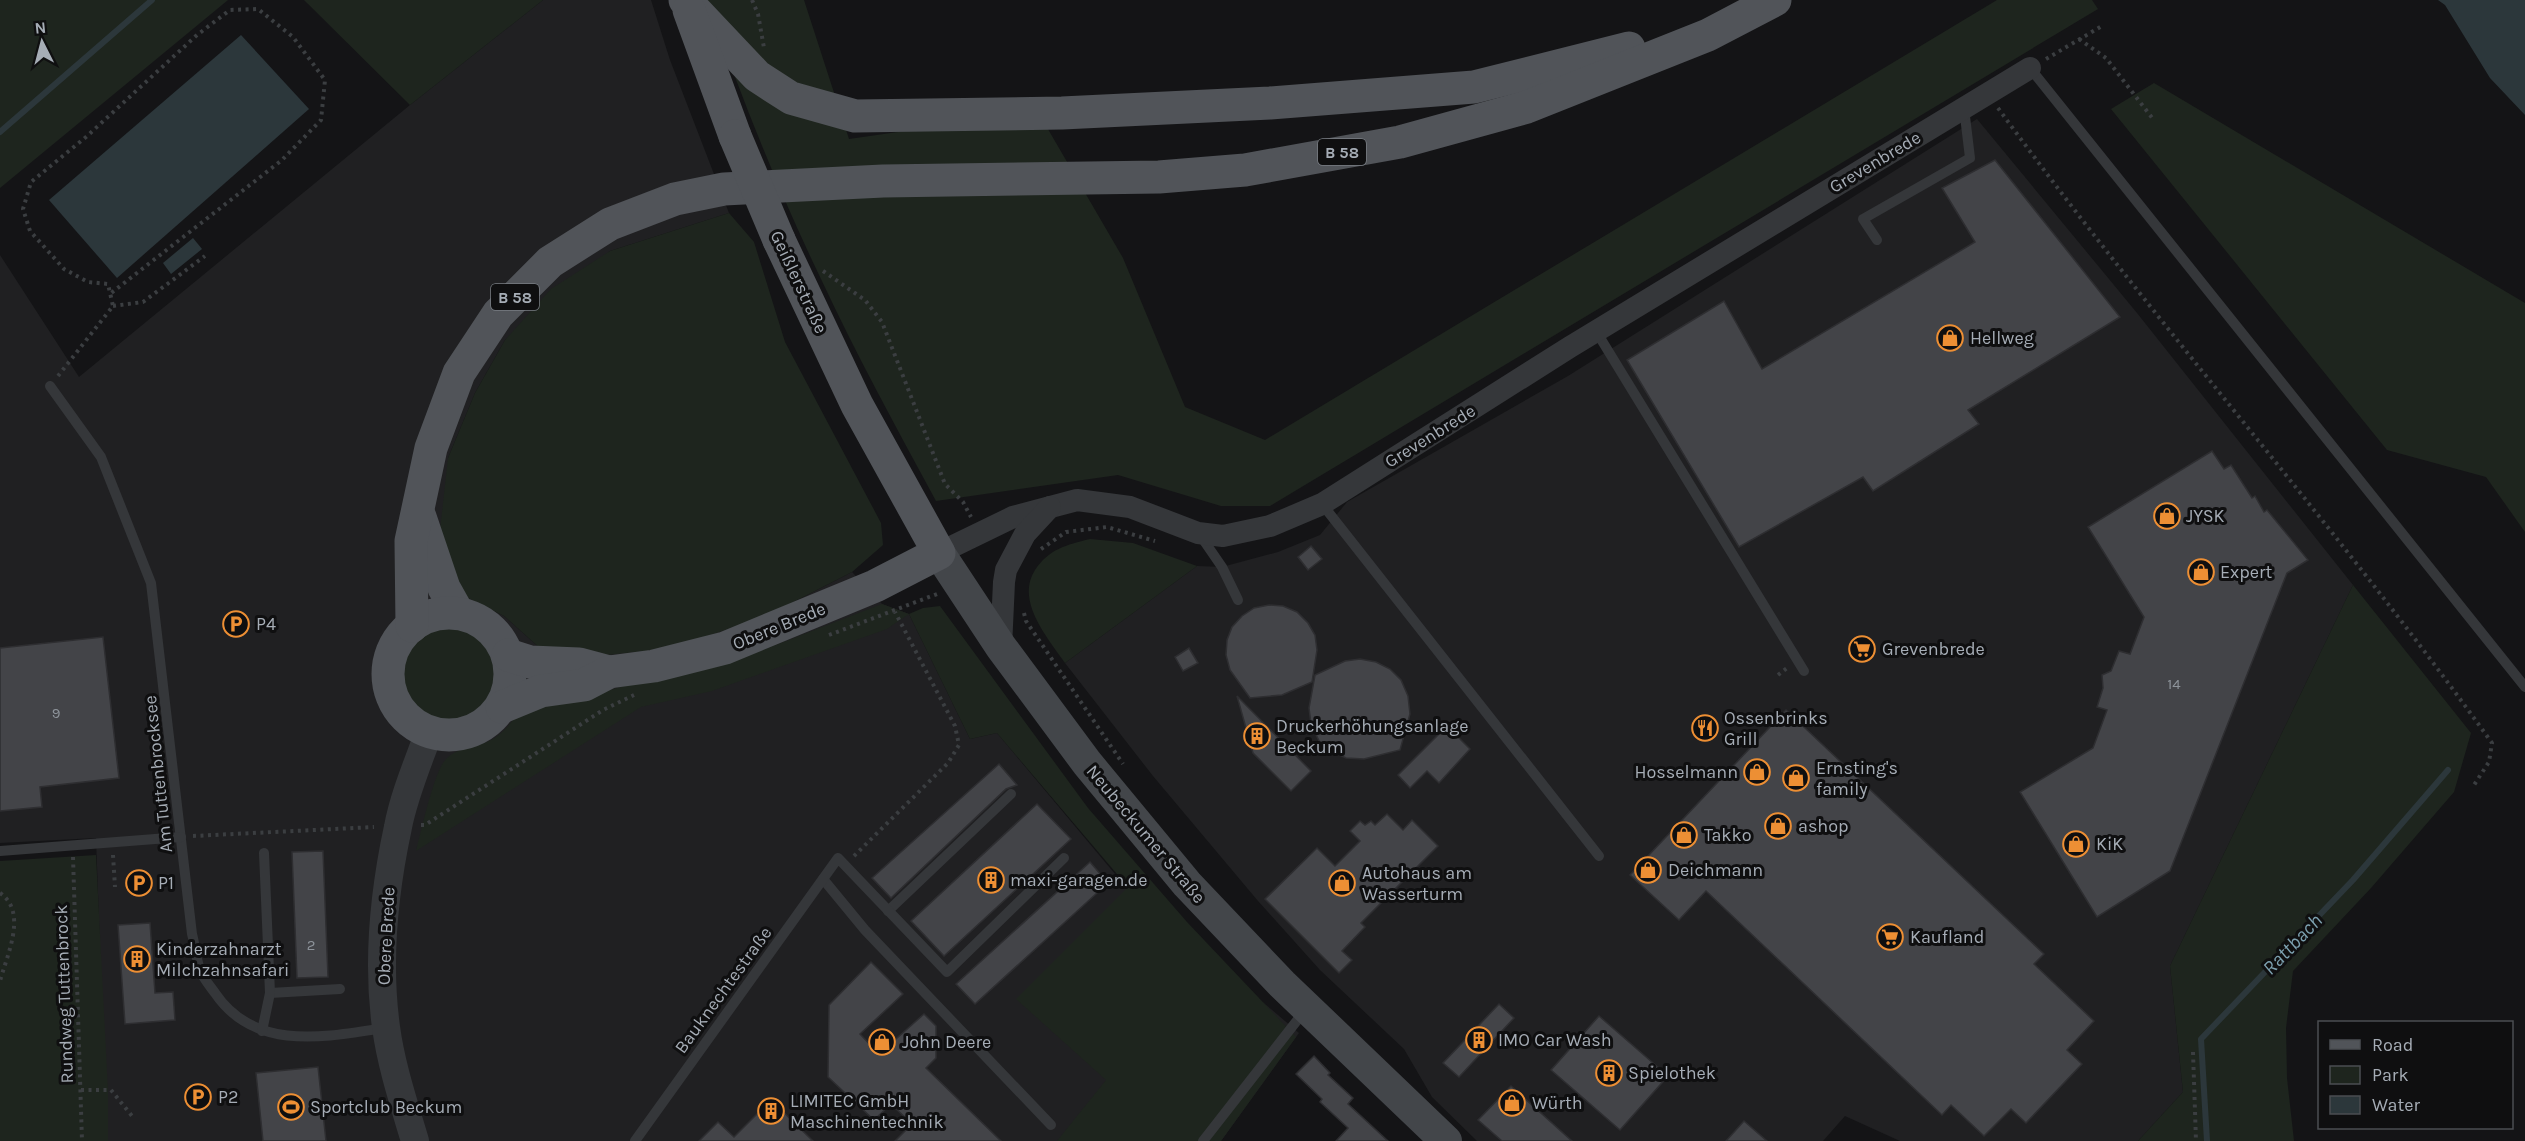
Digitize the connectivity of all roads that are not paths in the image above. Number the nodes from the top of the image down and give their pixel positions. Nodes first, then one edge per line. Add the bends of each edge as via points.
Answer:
1 (685, 0) edge
2 (1775, 0) edge
3 (1708, 35) junction
4 (2030, 68) joint
5 (1964, 108) junction
6 (1877, 240) dead end
7 (1596, 331) junction
8 (50, 386) road end
9 (1322, 504) junction
10 (1050, 507) junction
11 (418, 513) junction
12 (1198, 533) junction
13 (939, 553) junction
14 (1238, 600) dead end
15 (458, 613) junction
16 (412, 626) junction
17 (1001, 647) junction
18 (508, 655) junction
19 (1804, 671) dead end
20 (609, 672) junction
21 (2525, 687) edge
22 (502, 707) junction
23 (429, 732) junction
24 (1011, 794) dead end
25 (182, 837) junction
26 (0, 851) edge
27 (264, 853) dead end
28 (1599, 856) dead end
29 (1064, 858) dead end
30 (823, 879) junction
31 (888, 910) junction
32 (340, 989) dead end
33 (270, 993) junction
34 (1307, 1007) junction
35 (386, 1028) junction
36 (262, 1031) junction
37 (1051, 1125) dead end
38 (416, 1141) edge
39 (635, 1141) edge
40 (1203, 1141) edge
41 (1446, 1141) edge

1 - 3 main road via 757,76 791,98 855,116 1062,113 1270,103 1474,87 1627,48
1 - 13 main road, Geißlerstraße, bridge via 735,136 779,240 857,405
2 - 3 main road, B 58
3 - 11 main road, B 58 via 1527,107 1400,142 1245,170 1159,177 883,181 724,189 675,199 610,224 550,262 498,314 459,373 431,448
4 - 5 street, Grevenbrede
4 - 21 lane
5 - 6 lane via 1970,158 1863,219
5 - 7 street, Grevenbrede
7 - 9 street, Grevenbrede
7 - 19 lane
8 - 25 lane, Am Tuttenbrocksee via 101,457 151,583
9 - 12 street, Grevenbrede via 1270,526 1223,536
9 - 28 lane
10 - 12 street, Grevenbrede via 1077,500 1130,507
10 - 13 street, Grevenbrede via 1014,517
10 - 17 street via 1025,534 1006,570
11 - 15 main road via 444,588
11 - 16 main road, B 58 via 411,541
12 - 14 lane via 1222,567
13 - 17 main road, Neubeckumer Straße
13 - 20 main road, Obere Brede via 875,586 725,648 654,666
15 - 16 main road via 426,617
15 - 18 main road via 490,628
16 - 23 main road via 392,652 389,684 402,714
17 - 34 main road, Neubeckumer Straße via 1158,850
18 - 20 main road, Obere Brede via 530,662 579,664
18 - 22 main road via 508,692
20 - 22 main road, Obere Brede via 584,685 541,691
22 - 23 main road via 484,724 462,735
23 - 35 street, Obere Brede via 398,826 386,899 382,966
24 - 31 lane
25 - 26 lane
25 - 36 lane, Am Tuttenbrocksee via 192,934 201,972 225,1007
27 - 33 lane
29 - 31 lane via 947,972
30 - 31 lane, Bauknechtestraße via 838,858
30 - 37 lane via 865,930
30 - 39 lane, Bauknechtestraße
32 - 33 lane
33 - 36 lane
34 - 40 lane
34 - 41 main road, Neubeckumer Straße
35 - 36 lane, Am Tuttenbrocksee via 292,1037
35 - 38 street, Obere Brede

